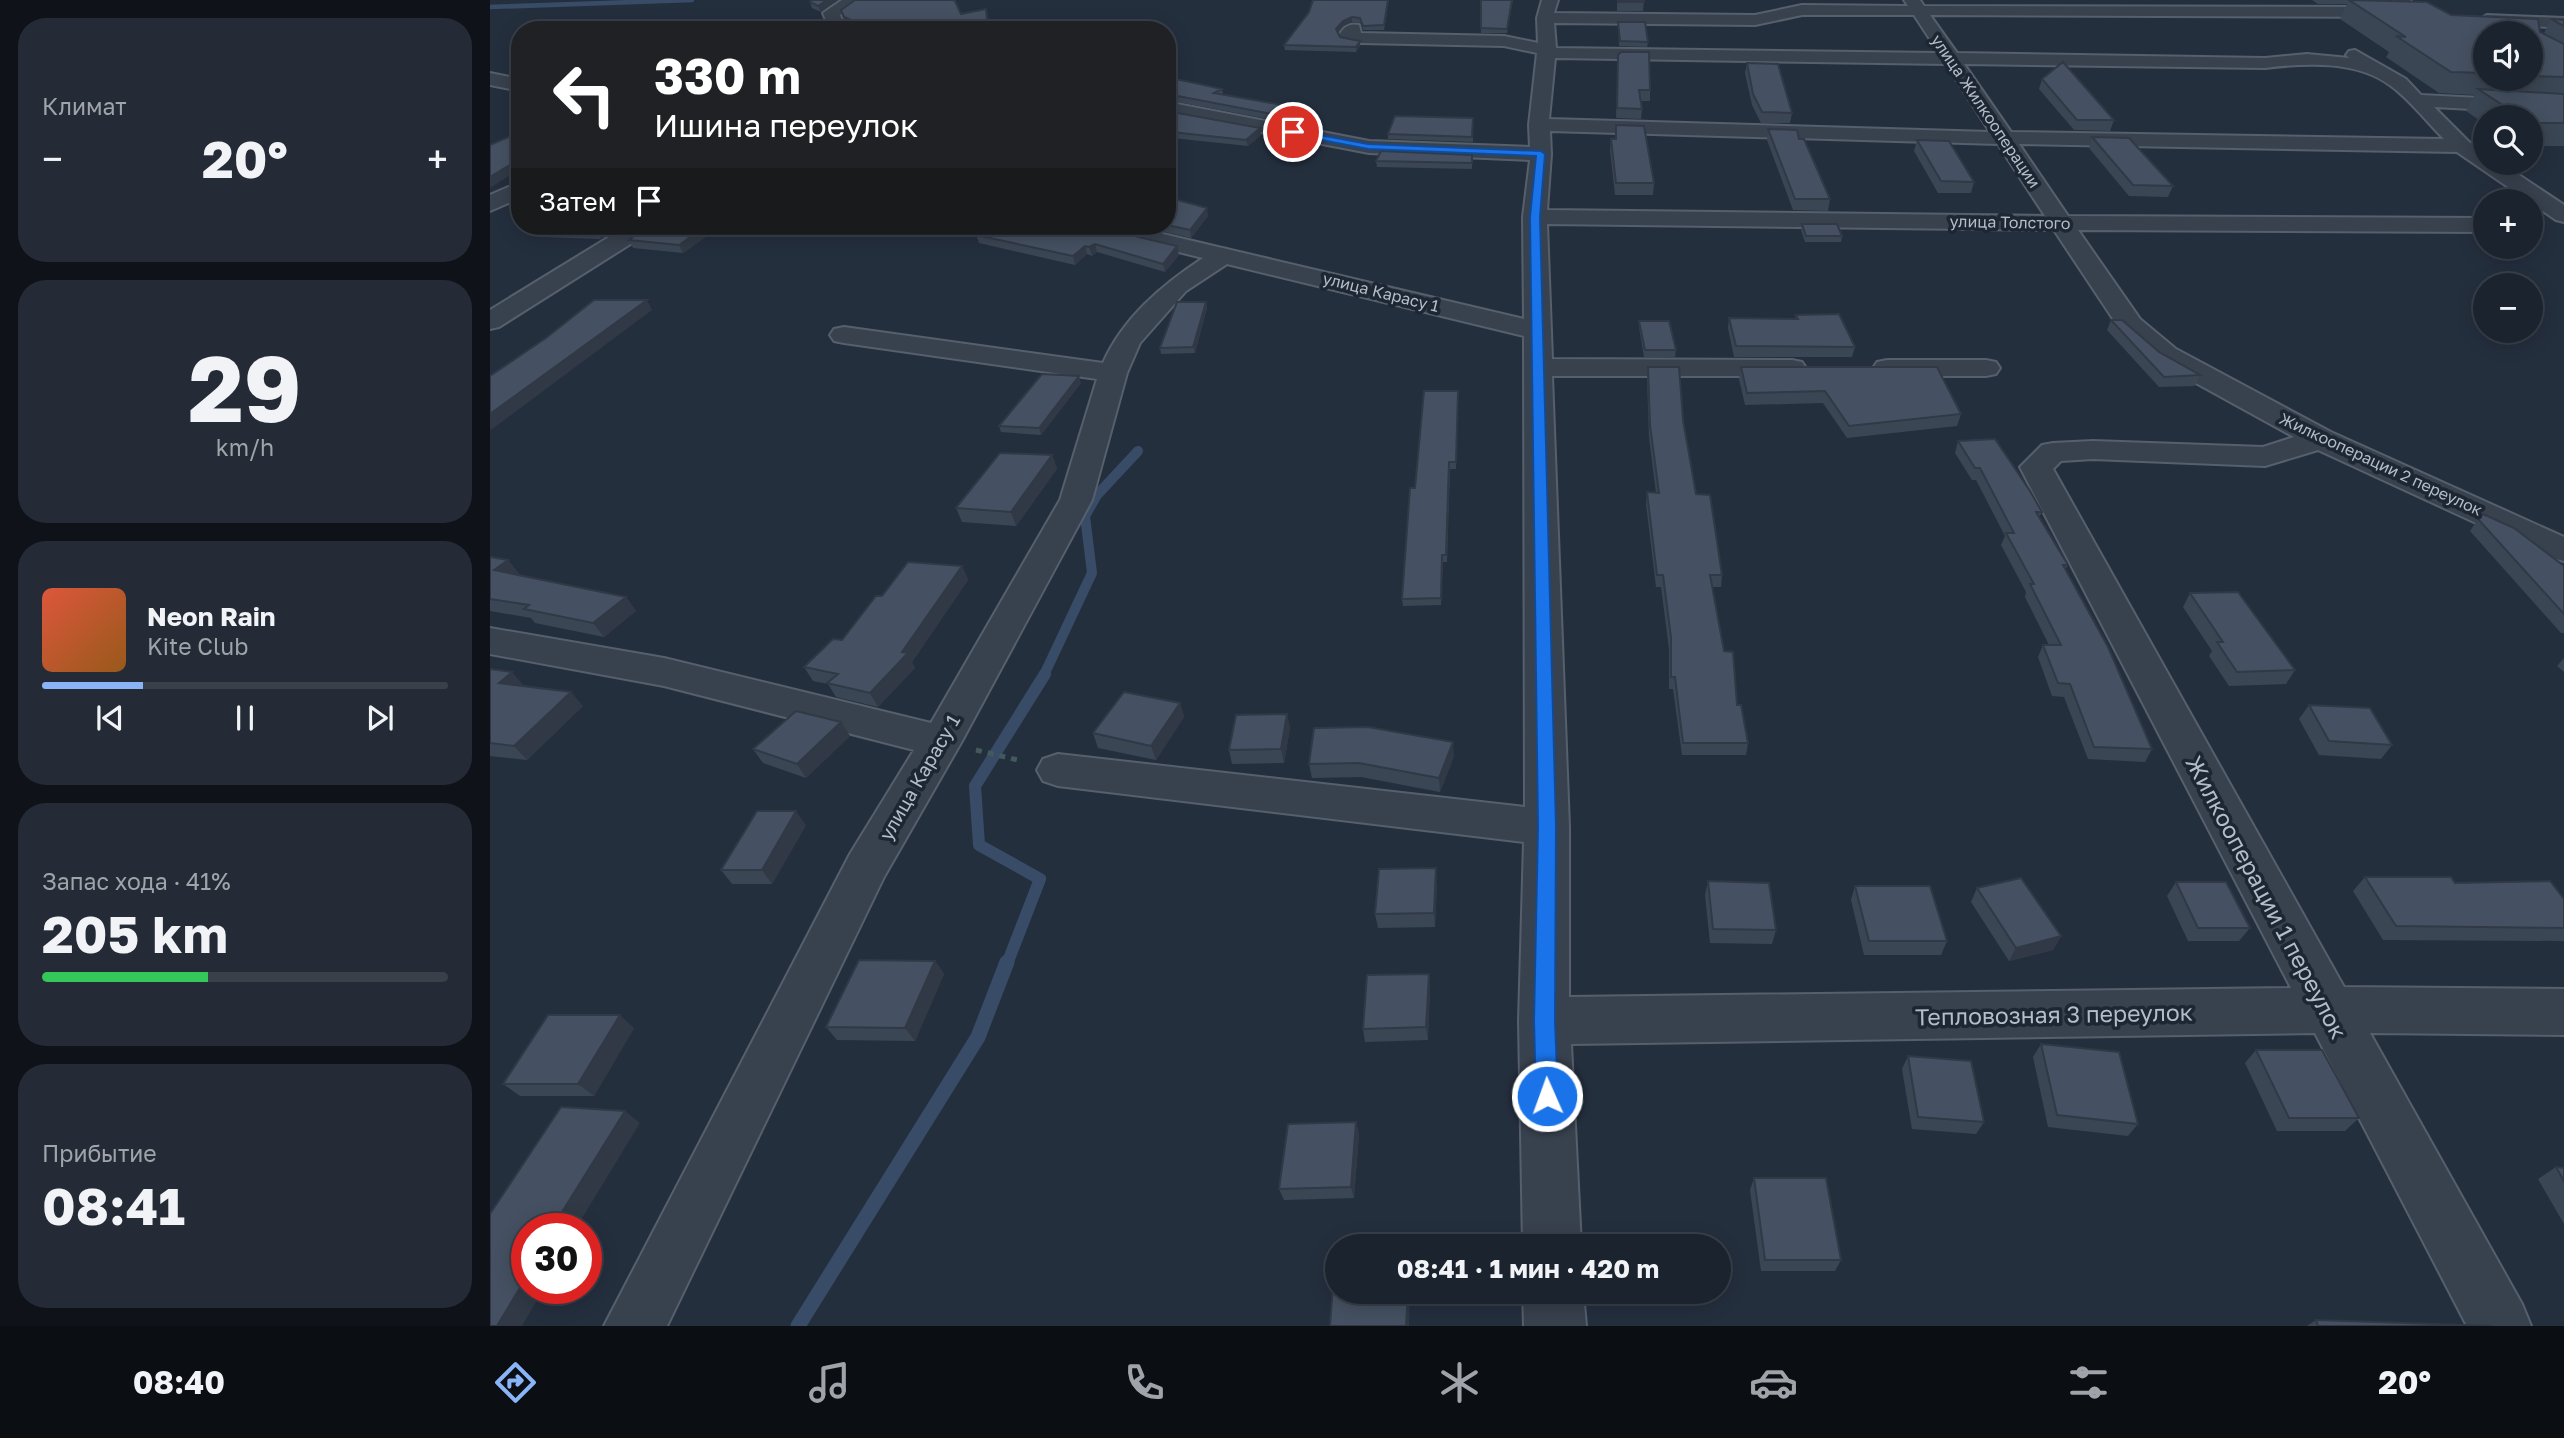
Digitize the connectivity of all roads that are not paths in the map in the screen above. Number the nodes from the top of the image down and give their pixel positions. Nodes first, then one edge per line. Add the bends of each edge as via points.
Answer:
1 (853, 0) edge
2 (2281, 0) edge
3 (2402, 0) edge
4 (1916, 5) edge
5 (2299, 12) junction
6 (2384, 14) junction
7 (2433, 17) edge
8 (834, 21) edge
9 (2543, 22) edge
10 (2564, 23) edge
11 (1353, 29) edge
12 (2320, 29) dead end
13 (1547, 30) edge
14 (2342, 45) dead end
15 (1950, 58) junction
16 (2375, 70) junction
17 (490, 79) edge
18 (511, 83) edge
19 (2417, 100) junction
20 (2564, 108) edge
21 (1176, 110) edge
22 (2003, 138) junction
23 (1540, 140) junction
24 (2462, 146) junction
25 (2473, 153) edge
26 (2505, 175) edge
27 (511, 194) edge
28 (490, 204) edge
29 (2564, 215) edge
30 (1535, 217) junction
31 (2060, 222) junction
32 (2473, 225) edge
33 (629, 235) edge
34 (1141, 235) edge
35 (1225, 254) junction
36 (490, 321) edge
37 (1538, 331) junction
38 (844, 335) dead end
39 (1538, 367) junction
40 (1818, 368) edge
41 (1860, 368) edge
42 (1986, 368) dead end
43 (1112, 373) junction
44 (2320, 439) junction
45 (2564, 550) edge
46 (490, 641) edge
47 (942, 741) junction
48 (1058, 770) road end
49 (1547, 827) junction
50 (2328, 1010) junction
51 (2564, 1012) edge
52 (1544, 1021) junction
53 (1552, 1234) edge
54 (1554, 1304) edge
55 (635, 1326) edge
56 (1555, 1326) edge
57 (2500, 1326) edge

1 - 8 street via 831,13
2 - 5 street
3 - 6 street via 2411,12
4 - 5 street
4 - 13 street via 1802,10 1755,20
4 - 15 street, улица Жилкооперации
5 - 6 street
5 - 12 street
6 - 7 street
9 - 10 street
11 - 13 street via 1348,35 1361,38 1504,41
13 - 15 street
13 - 23 street
14 - 16 street
15 - 16 street via 2265,63 2300,58 2343,61
15 - 22 street, улица Жилкооперации
16 - 19 street
17 - 18 street
19 - 20 street
19 - 24 street
21 - 23 street via 1368,146
22 - 23 street
22 - 24 street
22 - 31 street, улица Жилкооперации
23 - 30 street
24 - 25 street
26 - 29 street
27 - 28 street
30 - 31 street, улица Толстого
30 - 37 street
31 - 32 street, улица Толстого
31 - 44 street, Жилкооперации 2 переулок via 2130,325 2166,355
33 - 36 street
34 - 35 street, улица Карасу 1
35 - 37 street, улица Карасу 1
35 - 43 street, улица Карасу 1 via 1177,286 1127,340
37 - 39 street
38 - 43 street
39 - 40 street
39 - 49 street
41 - 42 street
43 - 47 street, улица Карасу 1 via 1076,500
44 - 45 street, Жилкооперации 2 переулок
44 - 50 street, Жилкооперации 1 переулок via 2265,457 2093,450 2053,453 2036,467
46 - 47 street via 664,672
47 - 55 street, улица Карасу 1 via 866,867
48 - 49 street
49 - 52 street
50 - 51 street, Тепловозная 3 переулок
50 - 52 street, Тепловозная 3 переулок
50 - 57 street, Жилкооперации 1 переулок
52 - 53 street
54 - 56 street

